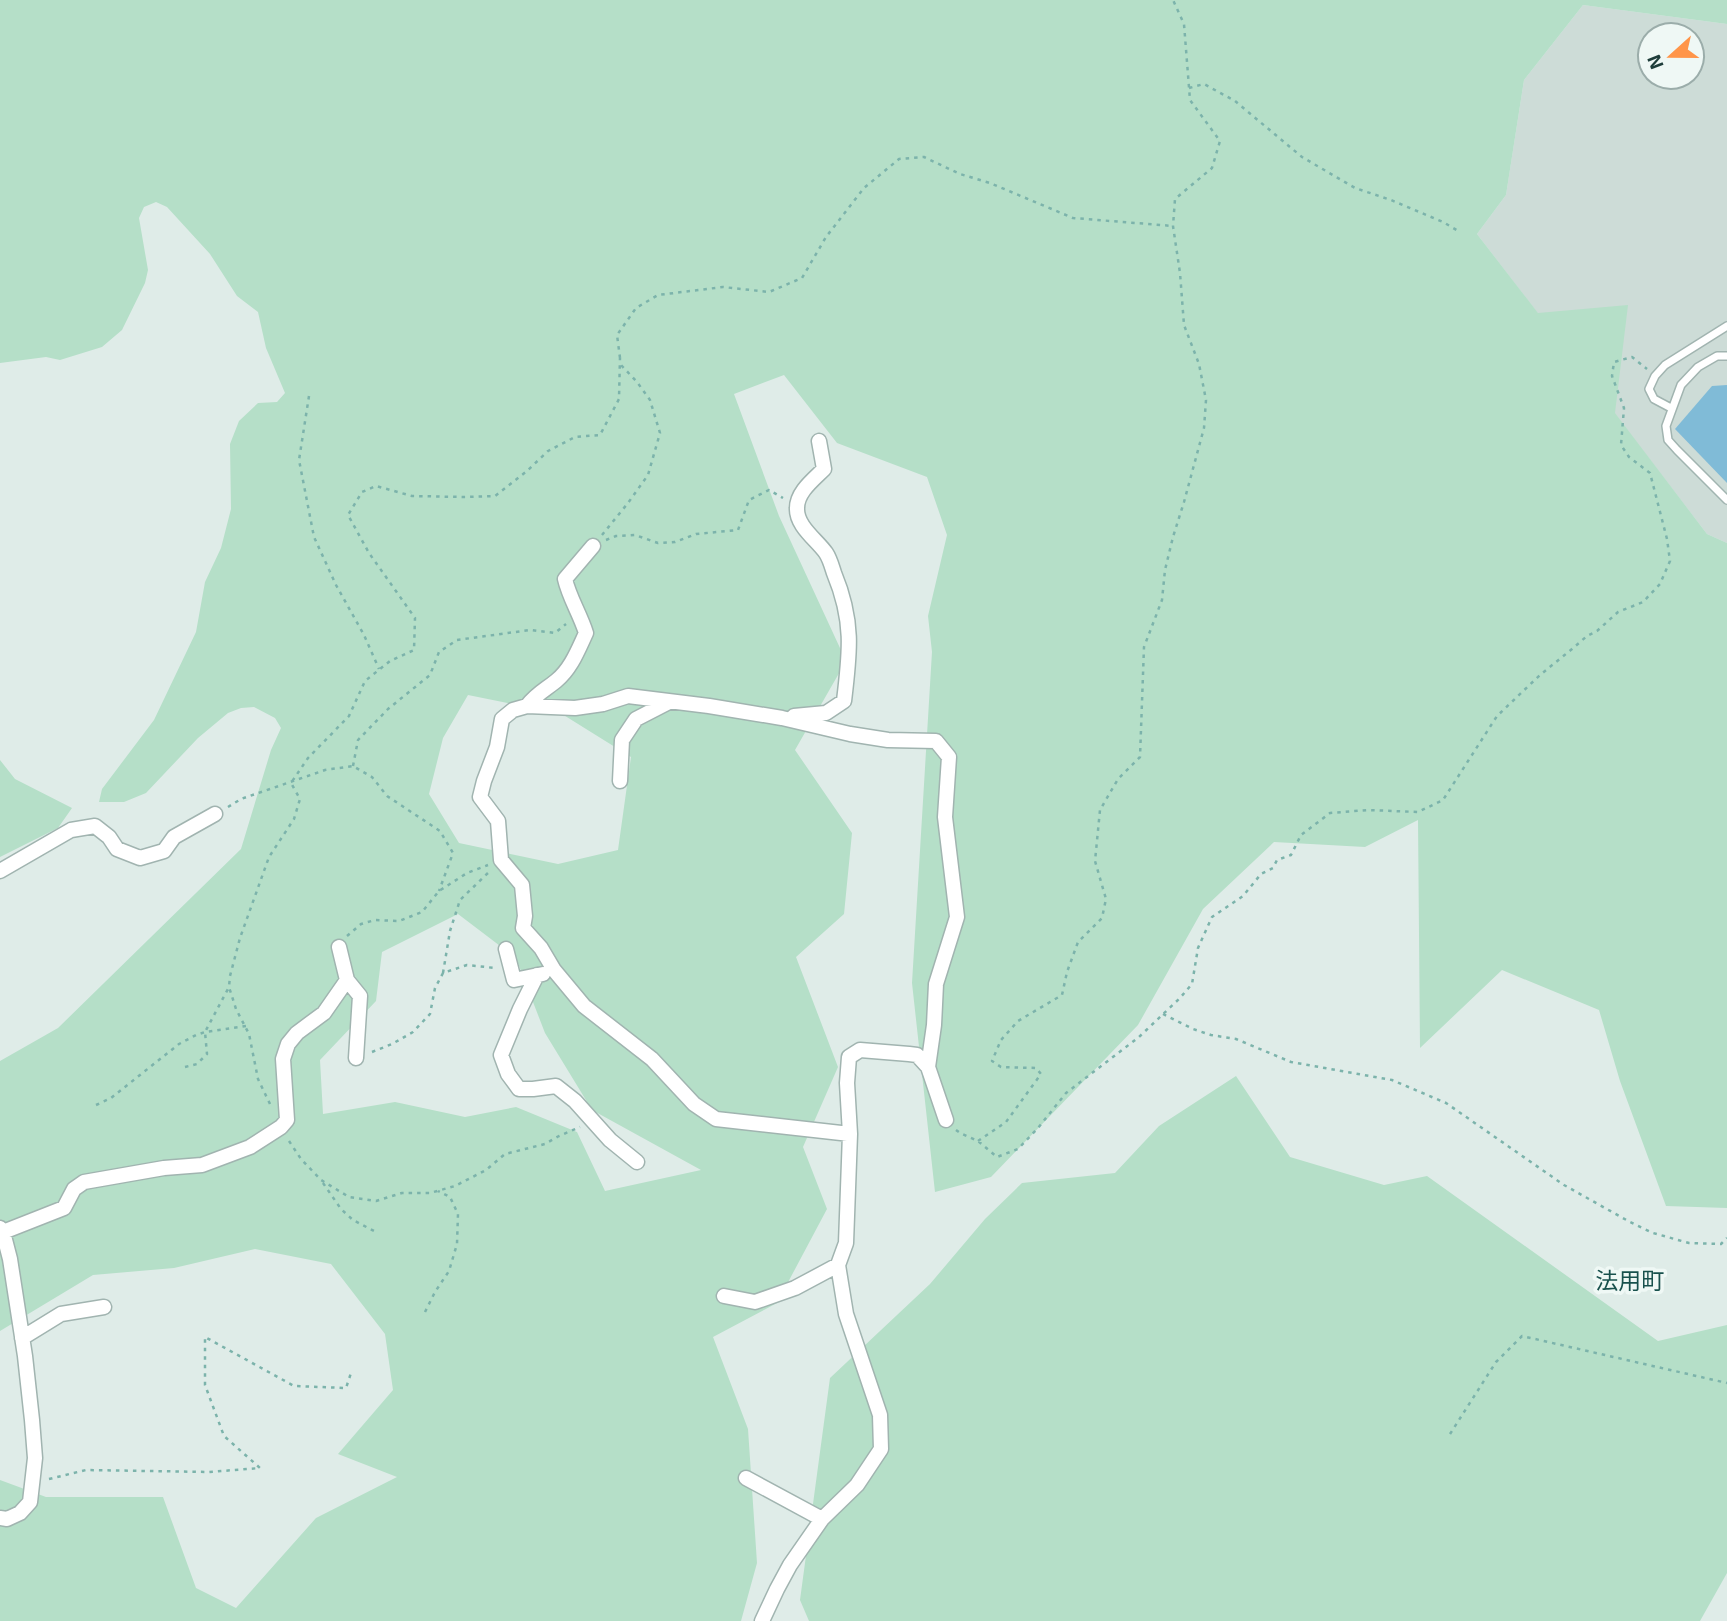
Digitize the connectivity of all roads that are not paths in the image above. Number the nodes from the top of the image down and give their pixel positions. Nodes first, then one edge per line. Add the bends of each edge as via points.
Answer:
1 (1727, 326) edge
2 (1727, 356) edge
3 (1671, 408) junction
4 (819, 442) dead end
5 (1727, 500) edge
6 (593, 546) road end
7 (669, 702) junction
8 (527, 706) junction
9 (782, 718) junction
10 (620, 781) dead end
11 (215, 814) road end
12 (0, 871) edge
13 (339, 947) road end
14 (506, 949) road end
15 (554, 970) junction
16 (537, 975) junction
17 (347, 980) junction
18 (356, 1058) road end
19 (928, 1067) junction
20 (946, 1120) road end
21 (850, 1134) junction
22 (637, 1162) dead end
23 (1, 1230) edge
24 (838, 1265) junction
25 (724, 1296) dead end
26 (104, 1307) dead end
27 (22, 1338) junction
28 (746, 1478) dead end
29 (0, 1518) edge
30 (822, 1519) junction
31 (762, 1621) edge

1 - 3 lane via 1654,376 1649,388 1654,399
2 - 3 lane via 1717,356 1698,367 1681,385
3 - 5 lane via 1668,440
4 - 9 street via 824,469 804,489 797,515 826,553 841,591 850,657 844,701 826,713
6 - 8 street via 565,579 586,633 575,659 559,679
7 - 8 street via 628,696 575,708
7 - 9 street
7 - 10 street via 636,719 622,740
8 - 15 street via 502,719 480,797 498,821 501,860 522,885 523,928
9 - 19 street via 888,740 936,741 949,757 945,817 957,916 936,984
11 - 12 street via 174,837 164,851 139,858 117,849 95,826 71,830
13 - 17 street
14 - 16 street via 514,980
15 - 16 street
15 - 21 street via 584,1006 652,1059 694,1104 716,1119
16 - 22 street via 501,1055 508,1074 519,1089 556,1086
17 - 18 street via 360,996
17 - 23 street via 324,1013 288,1044 283,1059 287,1120 281,1127 250,1147 202,1165 84,1182 74,1189 64,1208
19 - 20 street
19 - 21 street via 917,1055 860,1050 849,1056
21 - 24 street via 846,1243
23 - 27 street
24 - 25 street via 755,1302
24 - 30 street via 846,1314 880,1415 881,1450 857,1485
26 - 27 street via 61,1314
27 - 29 street via 35,1458 30,1502 20,1513
28 - 30 street
30 - 31 street via 776,1588

